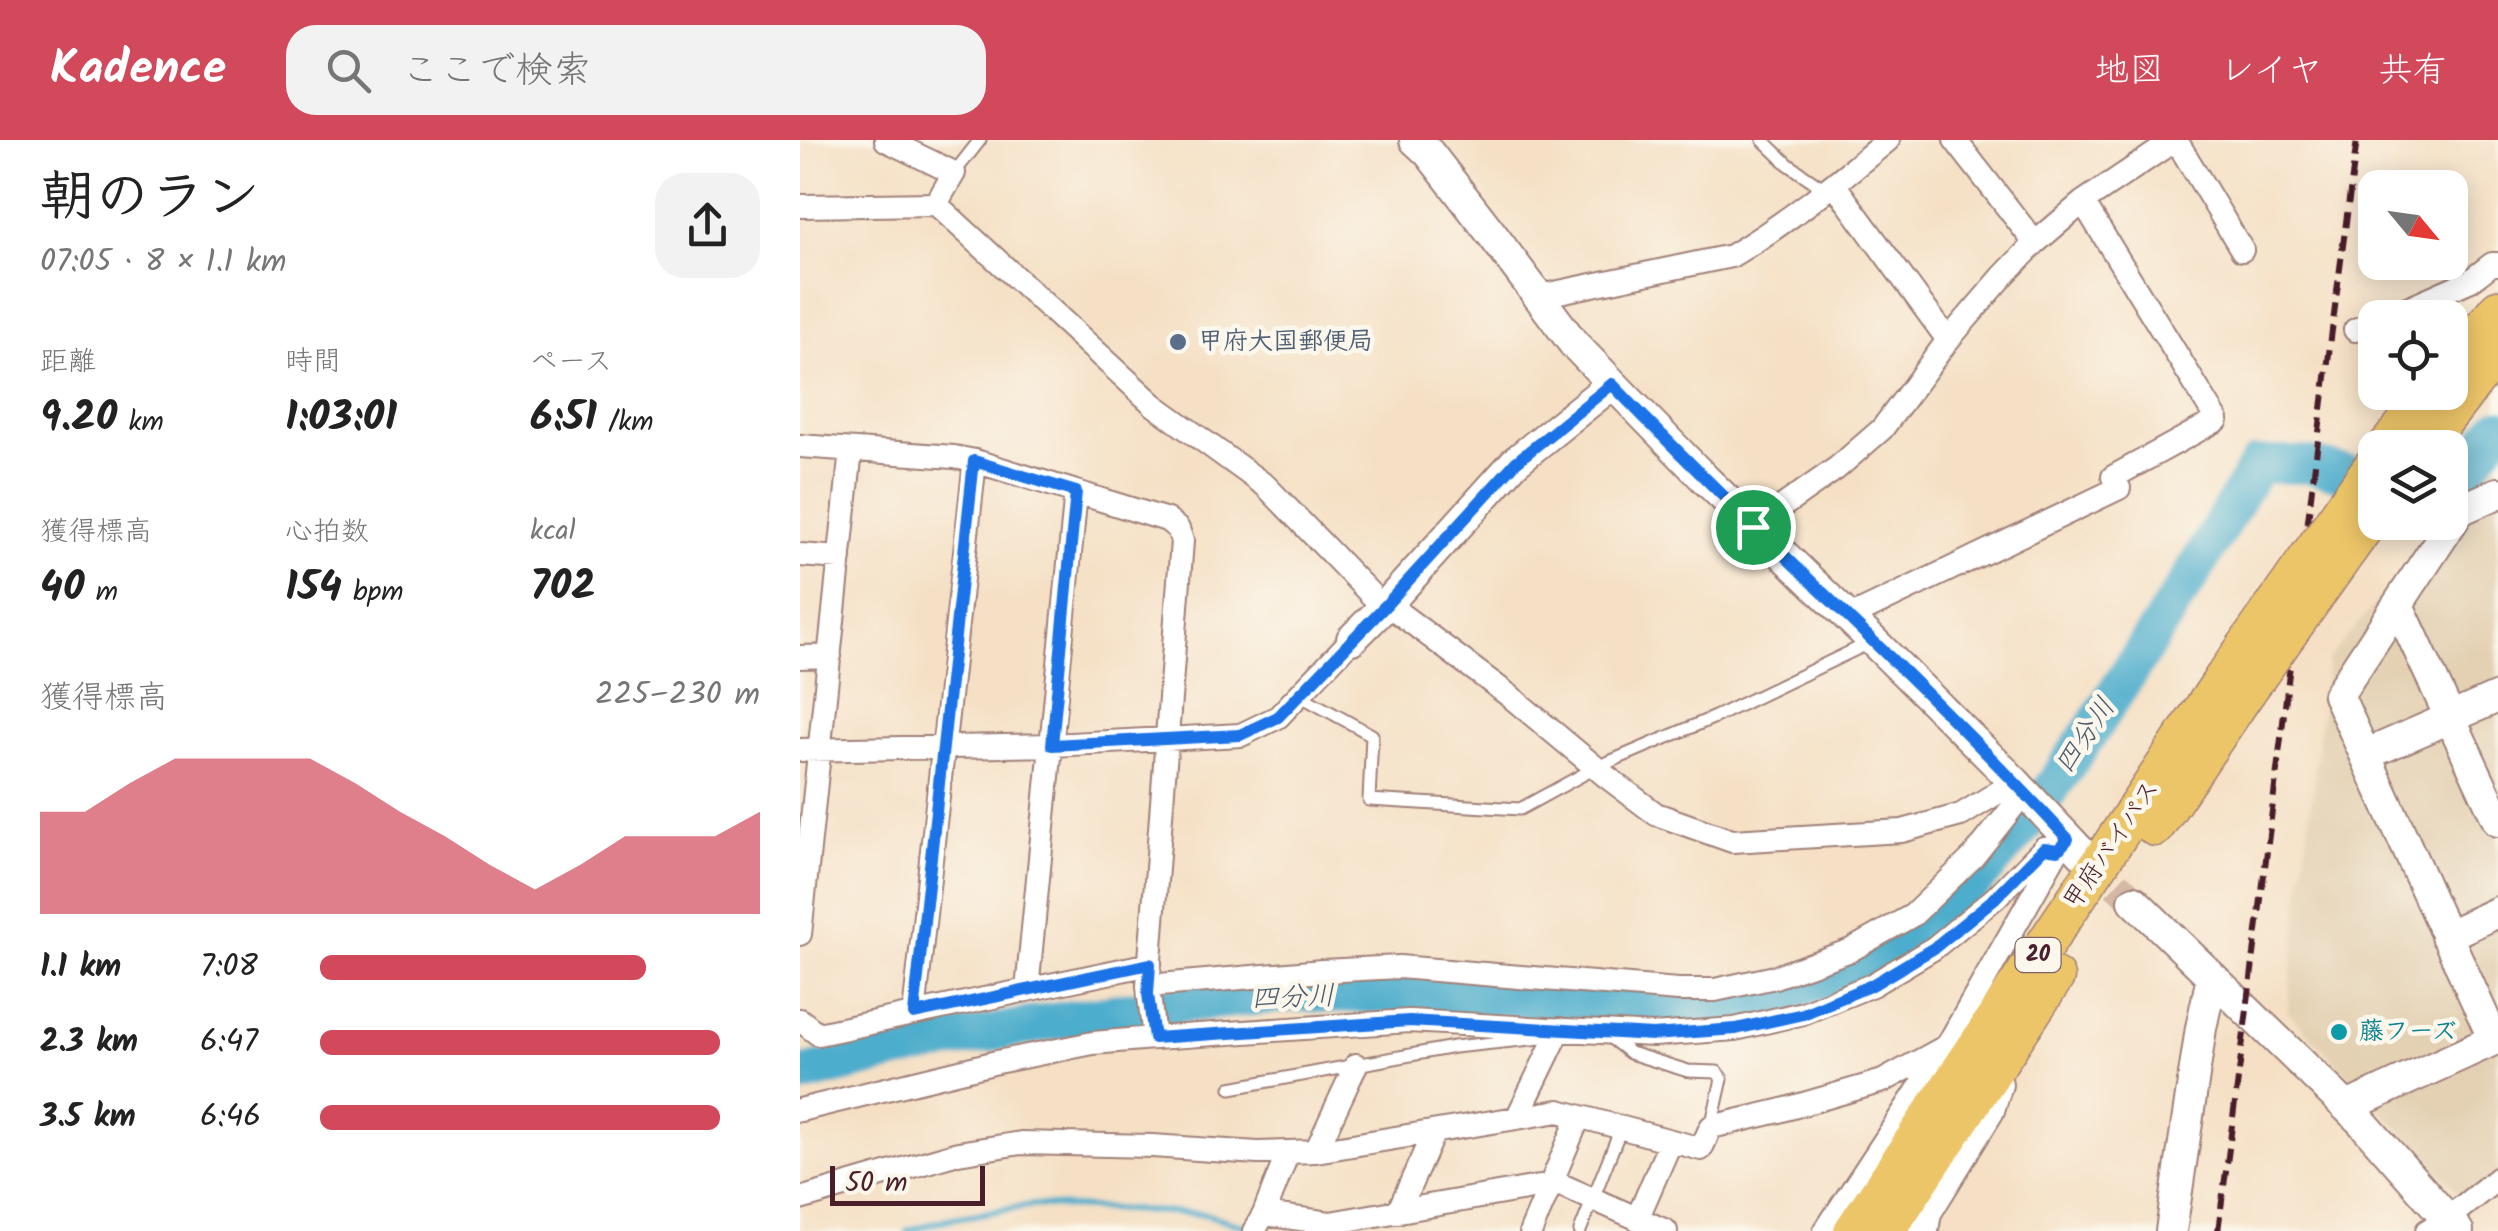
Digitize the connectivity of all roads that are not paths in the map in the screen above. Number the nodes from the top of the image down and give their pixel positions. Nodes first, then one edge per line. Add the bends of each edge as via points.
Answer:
1 (886, 140) edge
2 (980, 140) edge
3 (1415, 140) edge
4 (1763, 140) edge
5 (1888, 140) edge
6 (1955, 140) edge
7 (2176, 140) edge
8 (954, 173) junction
9 (1830, 187) junction
10 (2083, 202) junction
11 (936, 204) junction
12 (800, 206) edge
13 (2034, 244) junction
14 (2242, 250) dead end
15 (2496, 258) edge
16 (1540, 296) junction
17 (2426, 300) edge
18 (2498, 308) edge
19 (1948, 340) junction
20 (2468, 346) edge
21 (2498, 352) edge
22 (1612, 384) junction
23 (2416, 410) edge
24 (2400, 430) edge
25 (2436, 430) edge
26 (800, 446) edge
27 (851, 450) junction
28 (974, 461) junction
29 (2358, 491) edge
30 (1076, 492) junction
31 (2498, 494) edge
32 (1753, 527) junction
33 (2358, 533) edge
34 (800, 555) edge
35 (840, 558) junction
36 (2398, 605) junction
37 (1385, 606) junction
38 (1848, 618) junction
39 (1352, 639) joint
40 (1873, 641) junction
41 (830, 656) junction
42 (800, 657) edge
43 (2234, 686) junction
44 (1299, 695) junction
45 (2498, 697) edge
46 (2450, 718) junction
47 (1168, 739) junction
48 (1052, 745) junction
49 (942, 748) junction
50 (810, 750) edge
51 (2365, 755) junction
52 (1596, 768) junction
53 (2019, 787) junction
54 (2498, 821) edge
55 (2066, 842) junction
56 (2134, 901) tunnel mouth
57 (2498, 912) edge
58 (800, 934) edge
59 (2446, 936) junction
60 (2212, 978) junction
61 (1149, 981) junction
62 (1027, 990) junction
63 (914, 1014) junction
64 (800, 1020) edge
65 (1154, 1033) junction
66 (1558, 1033) junction
67 (1605, 1033) junction
68 (2496, 1039) edge
69 (1947, 1046) junction
70 (2008, 1048) junction
71 (1356, 1066) junction
72 (1231, 1088) dead end
73 (2347, 1107) junction
74 (800, 1110) edge
75 (1579, 1117) junction
76 (1518, 1118) junction
77 (1712, 1127) junction
78 (1621, 1128) junction
79 (1434, 1132) junction
80 (1671, 1142) junction
81 (1316, 1151) junction
82 (1288, 1152) junction
83 (2498, 1178) edge
84 (1550, 1186) junction
85 (800, 1198) edge
86 (1593, 1199) junction
87 (1398, 1212) junction
88 (1260, 1221) edge
89 (1634, 1225) edge
90 (1335, 1227) edge
91 (2444, 1227) edge
92 (1531, 1231) edge
93 (1580, 1231) edge
94 (1666, 1231) edge
95 (1825, 1231) edge
96 (1853, 1231) edge
97 (1886, 1231) edge
98 (1923, 1231) edge
99 (2171, 1231) edge

1 - 8 street
2 - 8 lane
3 - 16 street
4 - 9 lane via 1788,164
5 - 9 street
6 - 13 street
7 - 10 street
7 - 14 street
8 - 11 street
9 - 16 street via 1731,256
9 - 19 street
10 - 13 street
10 - 38 street via 2216,420 2114,477 2120,488
11 - 12 street
11 - 37 street via 1154,405 1266,486
13 - 19 street
15 - 17 street via 2471,280
16 - 22 street
18 - 20 highway
19 - 32 street via 1882,429
21 - 25 highway
22 - 32 street
22 - 37 street via 1516,462
23 - 24 highway
26 - 27 street
27 - 28 street
27 - 35 street
28 - 30 street
28 - 49 street
29 - 43 highway, 甲府バイパス / 20, bridge
30 - 47 street via 1178,529
30 - 48 street
31 - 36 street via 2460,510
32 - 38 street
33 - 43 highway, 甲府バイパス / 20, bridge
34 - 35 street
35 - 41 street
36 - 46 street
36 - 51 street via 2338,695
37 - 39 street
37 - 52 street via 1511,696
38 - 40 street
39 - 44 street
40 - 52 lane
40 - 53 street
41 - 42 street
41 - 50 street
43 - 70 highway, 甲府バイパス / 20
43 - 96 highway, 甲府バイパス / 20
44 - 47 street via 1278,717 1240,735
44 - 52 lane via 1372,736 1369,800 1520,809
45 - 46 street
46 - 51 street
46 - 54 street
47 - 48 street
47 - 61 street
48 - 49 street
48 - 62 street
49 - 50 street
49 - 63 street
50 - 58 street
51 - 59 street
52 - 53 street via 1656,814 1732,841 1902,831 1961,815
53 - 55 street
53 - 61 street via 1974,856 1912,915 1852,950 1775,977 1715,990 1399,967
55 - 67 street via 2044,848 1934,948 1872,985 1803,1014 1736,1029
55 - 69 street
56 - 60 street
57 - 59 street
59 - 68 street
60 - 73 street
60 - 99 street
61 - 62 street
61 - 65 street
62 - 63 street
63 - 64 street via 818,1034
65 - 66 street via 1409,1021
65 - 74 street via 996,1062
66 - 67 street
66 - 71 lane
66 - 76 street
67 - 77 lane via 1630,1053 1717,1072 1722,1080
68 - 73 street
69 - 77 street via 1883,1081
69 - 95 street
70 - 97 highway, 甲府バイパス / 20
70 - 98 street via 1988,1110 1926,1212
71 - 72 lane
71 - 81 street
73 - 91 street
75 - 76 street via 1559,1111
75 - 78 street
75 - 84 street
76 - 79 street
77 - 80 street via 1701,1150
78 - 80 street
78 - 86 lane
79 - 81 street
79 - 87 street
80 - 89 street
81 - 82 street
82 - 85 street via 1021,1143 958,1153
82 - 88 street
83 - 91 street
84 - 86 street
84 - 87 street
84 - 92 street
86 - 89 street
86 - 93 lane
87 - 90 street
88 - 90 street
89 - 94 street

